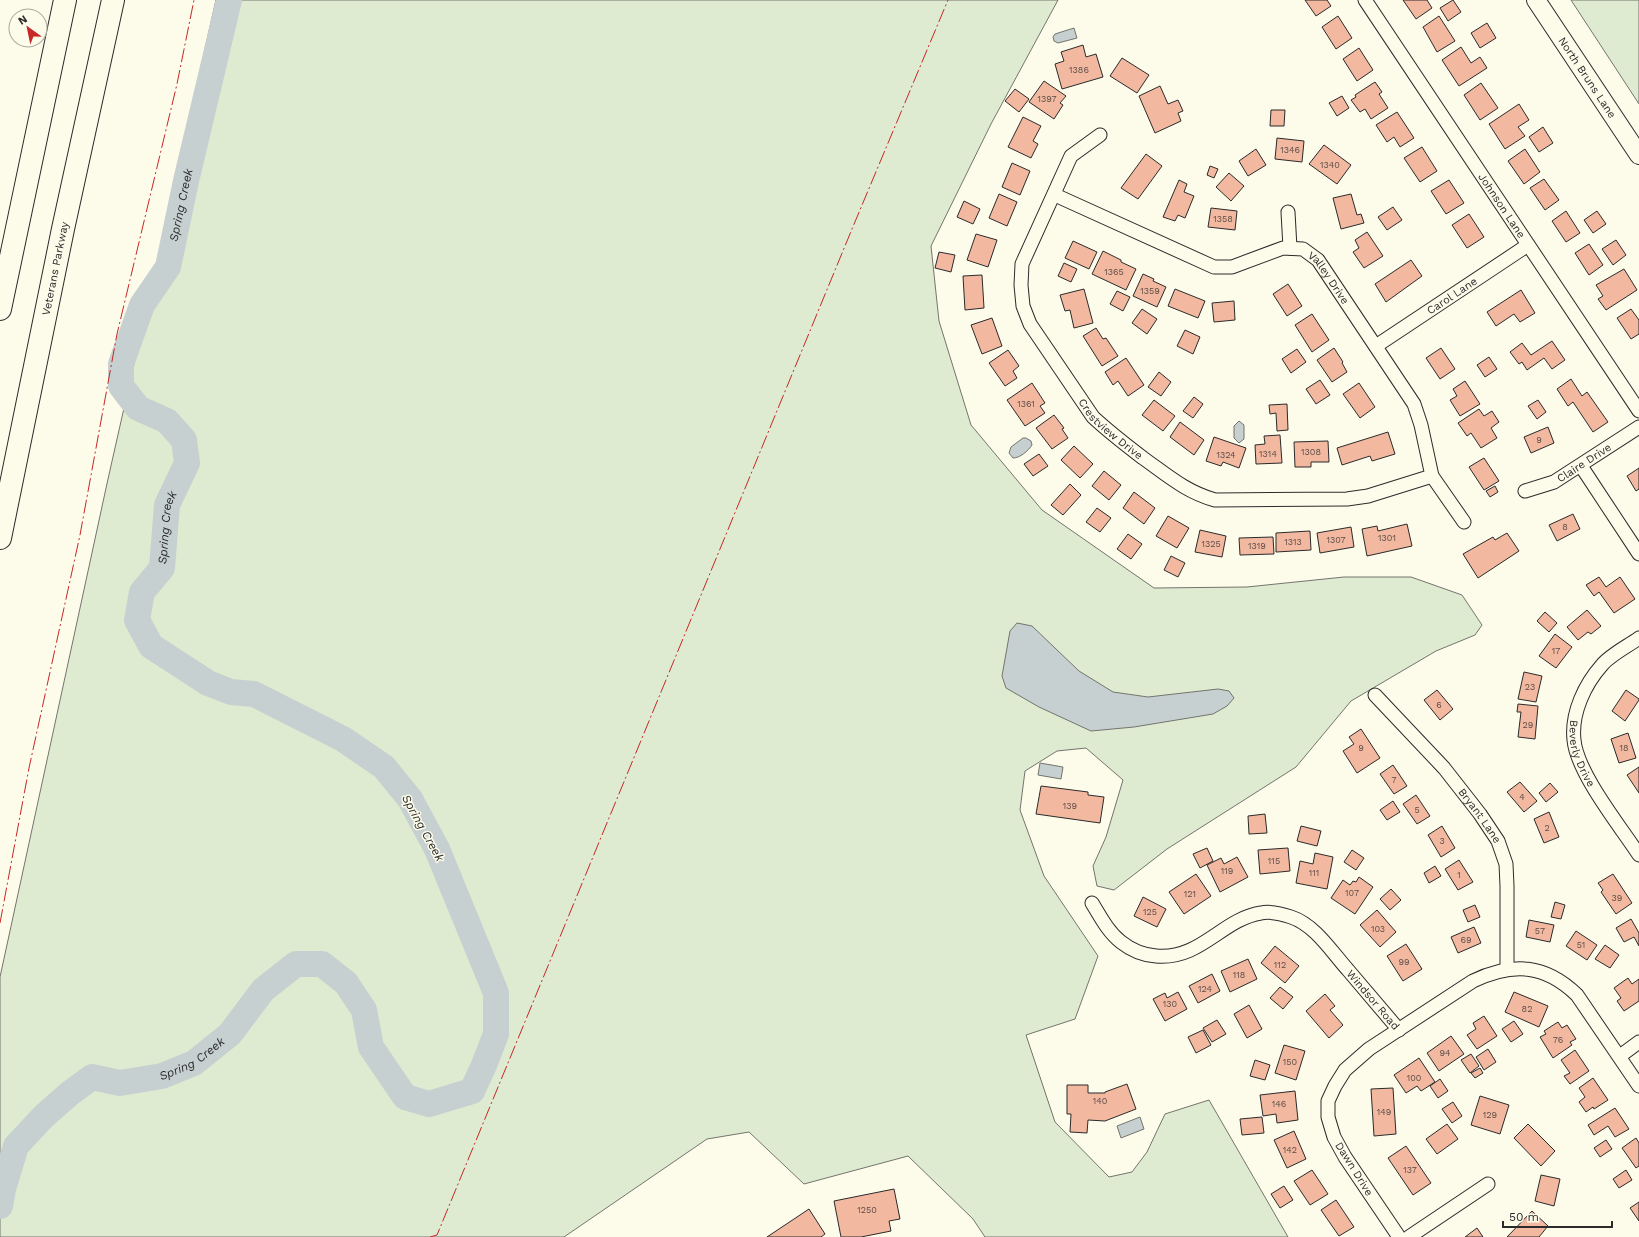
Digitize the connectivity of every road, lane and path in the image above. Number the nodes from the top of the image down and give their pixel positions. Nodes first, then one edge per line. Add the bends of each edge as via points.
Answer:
1 (65, 0) edge
2 (113, 0) edge
3 (1365, 0) edge
4 (1536, 0) edge
5 (1100, 135) dead end
6 (1639, 155) edge
7 (1055, 195) junction
8 (1288, 212) dead end
9 (1528, 245) junction
10 (1290, 248) junction
11 (0, 308) edge
12 (1376, 346) junction
13 (1639, 411) edge
14 (1639, 427) edge
15 (1581, 466) junction
16 (1432, 476) junction
17 (1525, 491) dead end
18 (1464, 522) dead end
19 (0, 538) edge
20 (1639, 554) edge
21 (1639, 638) edge
22 (1375, 695) dead end
23 (1639, 855) edge
24 (1092, 903) dead end
25 (1508, 969) junction
26 (1399, 1030) junction
27 (1639, 1042) edge
28 (1620, 1056) junction
29 (1639, 1086) edge
30 (1488, 1184) dead end
31 (1399, 1237) edge
32 (1409, 1237) edge

1 - 11 highway
2 - 19 highway, Veterans Parkway
3 - 9 street, Johnson Lane
4 - 6 main road, North Bruns Lane
5 - 7 street, Crestview Drive via 1071,156
7 - 10 street, Valley Drive via 1214,267 1232,267 1283,248
7 - 16 street, Crestview Drive via 1022,264 1020,284 1023,306 1030,324 1093,418 1183,488 1215,500 1346,499 1368,496
8 - 10 street
9 - 12 street, Carol Lane
9 - 13 street, Johnson Lane
10 - 12 street, Valley Drive via 1304,249 1318,260
12 - 16 street, Valley Drive via 1414,404
14 - 15 street, Claire Drive
15 - 17 street, Claire Drive via 1554,482
15 - 20 street
16 - 18 street, Valley Drive
21 - 23 street, Beverly Drive via 1602,664 1586,686 1577,710 1574,739 1582,767
22 - 25 street, Bryant Lane via 1444,768 1498,841 1506,871
24 - 26 street, Windsor Road via 1120,942 1148,956 1183,954 1246,918 1261,913 1291,917 1314,930
25 - 26 street, Windsor Road via 1474,981
25 - 28 street, Windsor Road via 1539,971 1567,985 1589,1010
26 - 31 street, Dawn Drive via 1369,1049 1345,1070 1328,1101 1328,1117 1334,1137 1345,1157
27 - 28 street
28 - 29 street, Windsor Road
30 - 32 street

